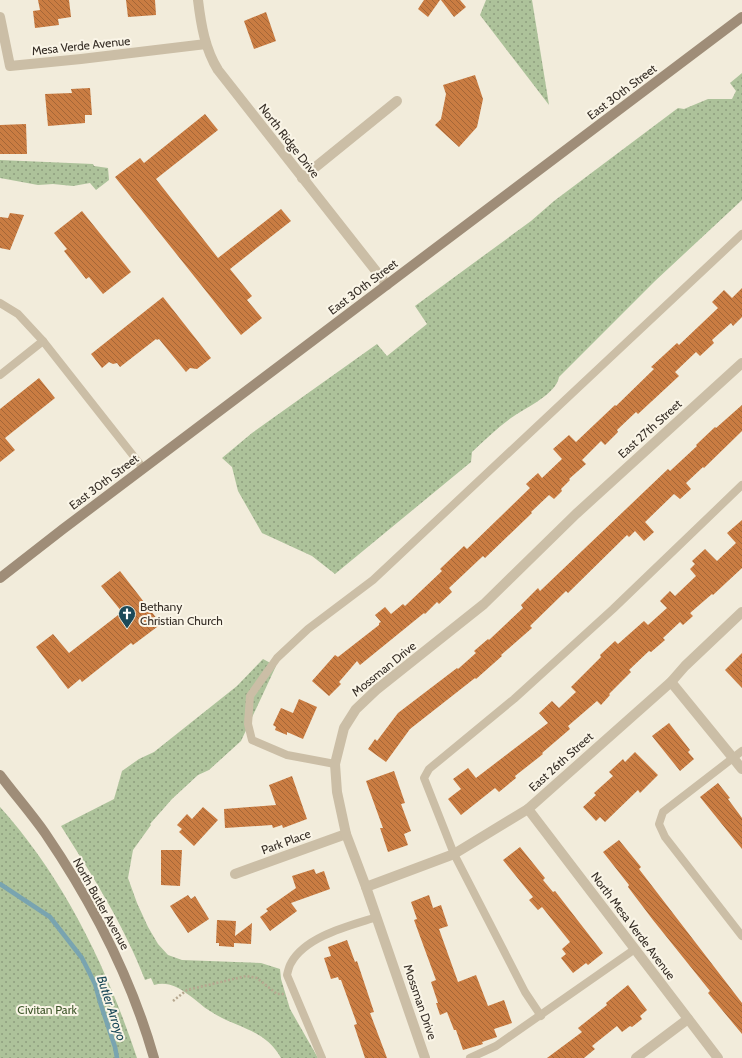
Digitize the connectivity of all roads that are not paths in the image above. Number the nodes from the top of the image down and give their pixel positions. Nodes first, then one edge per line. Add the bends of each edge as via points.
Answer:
1 (198, 0) edge
2 (0, 17) edge
3 (742, 17) edge
4 (206, 44) junction
5 (397, 101) dead end
6 (302, 178) junction
7 (742, 234) edge
8 (387, 285) junction
9 (0, 303) edge
10 (43, 341) junction
11 (742, 363) edge
12 (0, 375) edge
13 (143, 468) junction
14 (742, 485) edge
15 (576, 514) joint
16 (13, 568) junction
17 (0, 572) edge
18 (0, 578) edge
19 (742, 612) edge
20 (671, 682) junction
21 (742, 751) edge
22 (733, 758) junction
23 (335, 764) junction
24 (742, 769) edge
25 (0, 776) edge
26 (0, 784) edge
27 (13, 792) junction
28 (528, 809) junction
29 (346, 834) junction
30 (454, 854) junction
31 (235, 874) dead end
32 (366, 887) junction
33 (377, 917) junction
34 (742, 936) edge
35 (635, 949) junction
36 (541, 1016) junction
37 (688, 1019) junction
38 (154, 1058) edge
39 (322, 1058) edge
40 (425, 1058) edge
41 (470, 1058) edge
42 (636, 1058) edge
43 (718, 1058) edge

1 - 4 street, North Ridge Drive
2 - 4 street, Mesa Verde Avenue via 10,66
3 - 8 main road, East 30th Street
4 - 6 street, North Ridge Drive via 211,58 225,80
5 - 6 street
6 - 8 street, North Ridge Drive
7 - 23 lane via 374,580 308,629 277,658 250,696 248,724 252,740 287,755
8 - 13 main road, East 30th Street
9 - 10 lane via 18,314
10 - 12 lane
10 - 13 lane
11 - 15 street, East 27th Street
13 - 16 main road, East 30th Street
14 - 30 lane via 613,609 514,699 429,768 424,778
15 - 23 street, Mossman Drive via 484,604 376,690 356,709 344,728
16 - 17 main road
16 - 18 main road, East 30th Street
19 - 20 street, East 26th Street
20 - 22 street
20 - 28 street, East 26th Street
21 - 22 lane
22 - 24 street
22 - 34 lane via 663,812 659,824 665,837
23 - 29 street, Mossman Drive via 337,792
25 - 27 main road, North Butler Avenue
26 - 27 main road
27 - 38 main road, North Butler Avenue via 44,833 93,911 128,984
28 - 30 street, East 26th Street
28 - 35 street, North Mesa Verde Avenue
29 - 31 street, Park Place
29 - 32 street, Mossman Drive
30 - 32 street, East 26th Street
30 - 36 lane via 525,992
32 - 33 street, Mossman Drive
33 - 39 lane via 345,927 308,944 290,964 287,975
33 - 40 street, Mossman Drive
35 - 36 lane
35 - 37 street, North Mesa Verde Avenue
36 - 41 lane via 496,1046
37 - 42 street
37 - 43 street, North Mesa Verde Avenue

